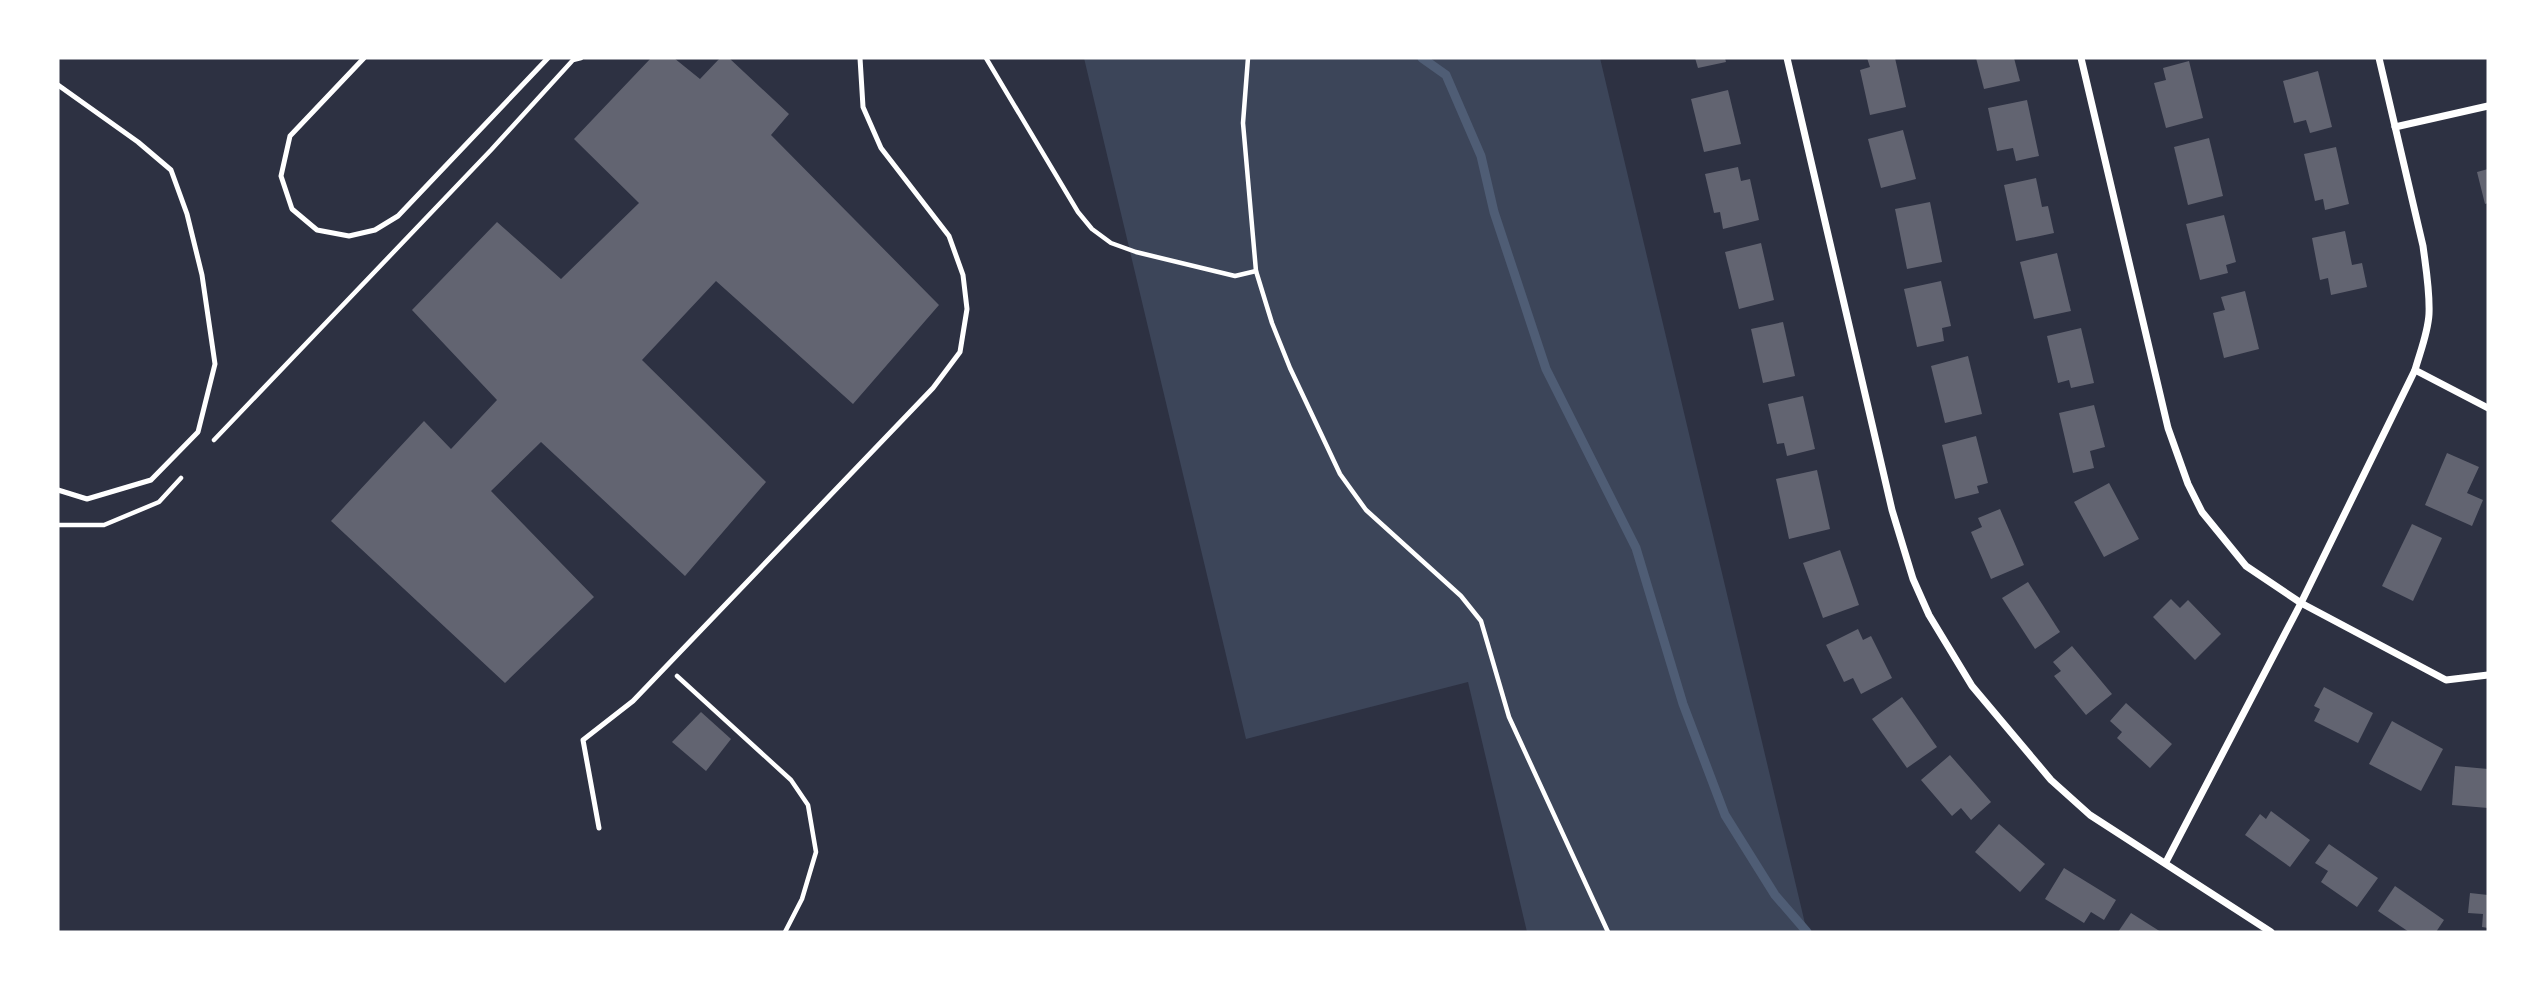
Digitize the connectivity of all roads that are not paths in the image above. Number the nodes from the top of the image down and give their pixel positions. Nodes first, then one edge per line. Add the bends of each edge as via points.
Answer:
1 (364, 58) edge
2 (548, 58) edge
3 (860, 58) edge
4 (1787, 58) edge
5 (2081, 58) edge
6 (2379, 58) edge
7 (58, 85) edge
8 (2488, 106) edge
9 (2395, 127) junction
10 (2415, 370) junction
11 (2488, 408) edge
12 (58, 490) edge
13 (2301, 603) junction
14 (2488, 674) edge
15 (599, 828) dead end
16 (2166, 862) junction
17 (2271, 932) edge

1 - 2 lane via 290,136 281,176 292,209 317,230 349,236 375,230 398,216
3 - 15 lane via 863,107 881,148 950,236 963,275 967,309 960,352 933,388 633,701 583,740
4 - 16 street via 1892,510 1929,615 1972,686 2051,780 2090,814
5 - 13 street via 2168,428 2188,484 2208,520 2246,566
6 - 9 street
7 - 12 lane via 171,170 202,275 215,364 198,432 150,480 87,499
8 - 9 street
9 - 10 street via 2428,277 2429,317
10 - 11 street
10 - 13 street
13 - 14 street via 2446,680
13 - 16 street
16 - 17 street

